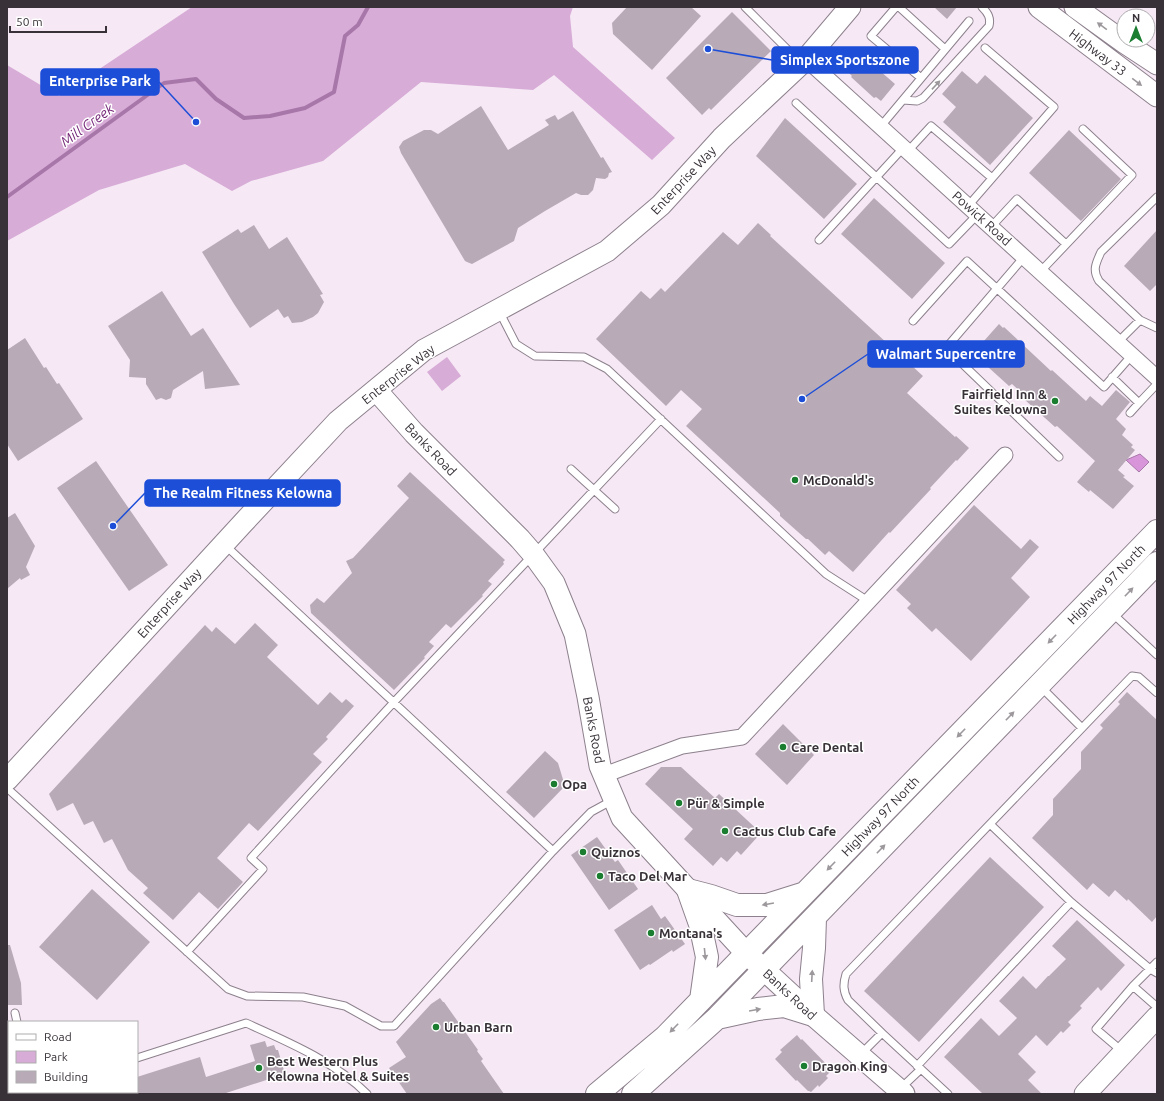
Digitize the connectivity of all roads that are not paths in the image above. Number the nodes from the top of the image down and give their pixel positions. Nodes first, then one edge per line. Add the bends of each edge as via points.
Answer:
1 (745, 7) edge
2 (896, 7) edge
3 (899, 7) edge
4 (982, 7) edge
5 (1039, 7) edge
6 (1075, 7) edge
7 (846, 8) edge
8 (969, 21) dead end
9 (985, 48) dead end
10 (945, 49) junction
11 (804, 61) junction
12 (1157, 64) edge
13 (921, 78) junction
14 (1157, 96) edge
15 (903, 100) junction
16 (796, 103) dead end
17 (881, 126) junction
18 (1082, 129) dead end
19 (906, 149) junction
20 (876, 177) junction
21 (992, 178) junction
22 (1157, 197) edge
23 (973, 210) junction
24 (991, 227) junction
25 (818, 240) dead end
26 (1066, 244) junction
27 (1024, 257) junction
28 (1040, 272) junction
29 (997, 288) junction
30 (498, 309) junction
31 (1140, 320) junction
32 (913, 321) dead end
33 (1157, 328) edge
34 (1118, 342) junction
35 (1132, 355) junction
36 (1112, 377) junction
37 (1157, 378) edge
38 (1157, 384) edge
39 (376, 390) junction
40 (1139, 403) junction
41 (1130, 413) dead end
42 (661, 419) junction
43 (1005, 455) dead end
44 (1059, 457) dead end
45 (571, 469) dead end
46 (594, 490) junction
47 (615, 509) dead end
48 (1157, 531) edge
49 (223, 544) junction
50 (533, 554) junction
51 (1157, 563) edge
52 (868, 601) junction
53 (1110, 612) junction
54 (1157, 655) edge
55 (1040, 685) junction
56 (1157, 693) edge
57 (394, 702) junction
58 (1082, 728) junction
59 (604, 775) junction
60 (7, 780) edge
61 (7, 788) edge
62 (614, 799) junction
63 (990, 824) junction
64 (553, 851) junction
65 (688, 890) junction
66 (805, 893) junction
67 (1070, 902) junction
68 (815, 918) junction
69 (187, 952) junction
70 (746, 953) junction
71 (1157, 962) edge
72 (1150, 969) junction
73 (764, 970) junction
74 (1157, 973) edge
75 (1133, 986) junction
76 (701, 1000) junction
77 (1157, 1007) edge
78 (15, 1013) dead end
79 (813, 1015) junction
80 (1157, 1017) edge
81 (717, 1018) junction
82 (17, 1021) edge
83 (882, 1033) junction
84 (1124, 1053) junction
85 (860, 1056) junction
86 (138, 1058) edge
87 (919, 1068) junction
88 (902, 1092) edge
89 (366, 1094) edge
90 (597, 1094) edge
91 (633, 1094) edge
92 (948, 1094) edge
93 (1086, 1094) edge

1 - 11 lane
2 - 13 lane via 871,36
3 - 10 lane
15 -> 4 lane via 917,101 923,98 989,26 990,20
5 -> 14 street, Highway 33
12 -> 6 street, Highway 33
7 - 11 street, Enterprise Way
8 - 10 lane
9 - 21 lane via 1054,107
10 - 13 lane
11 - 17 street, Powick Road
11 - 30 street, Enterprise Way via 722,138 661,205 607,251
13 - 15 lane
15 - 17 lane
16 - 20 lane
17 - 19 street, Powick Road
18 - 26 lane via 1132,175
19 - 20 lane
19 - 21 lane via 931,126
19 - 23 street, Powick Road
20 - 23 lane via 950,244
20 - 25 lane
21 - 23 lane
22 - 31 lane via 1101,252 1094,274 1098,281
23 - 24 street, Powick Road
24 - 26 lane via 1017,199
24 - 27 street, Powick Road
26 - 28 lane
27 - 28 street, Powick Road
27 - 29 lane
28 - 34 street, Powick Road
29 - 32 lane via 967,261
29 - 36 lane via 1104,387
29 - 44 lane via 946,348
30 - 39 street, Enterprise Way via 424,350
30 - 42 lane via 516,344 535,356 584,357 606,369
31 - 33 lane
31 - 34 lane
34 - 35 street, Powick Road
35 - 36 lane
35 - 37 street, Powick Road
36 - 40 lane
38 - 40 lane
39 - 49 street, Enterprise Way via 338,421
39 - 50 street, Banks Road via 414,433
40 - 41 lane
42 - 46 lane
42 - 52 lane via 826,574
43 - 52 street
45 - 46 lane
46 - 47 lane
46 - 50 lane
48 -> 66 highway, Highway 97 North
49 - 57 lane
49 - 60 street, Enterprise Way
50 - 57 lane
50 - 59 street, Banks Road via 554,583 575,634 600,766
53 -> 51 highway, Highway 97 North
52 - 59 street via 742,737 682,746
53 - 54 lane
53 - 55 highway, Highway 97 North
55 - 58 lane
68 -> 55 highway, Highway 97 North
56 - 58 lane via 1139,677 1132,676
57 - 64 lane
57 - 69 lane via 251,858 263,869
58 - 63 lane
59 - 62 street, Banks Road
61 - 69 lane
62 - 64 lane via 591,812
62 - 65 street, Banks Road via 622,818
63 - 67 lane
63 - 83 lane via 846,974 846,996
64 - 69 lane via 394,1026 381,1026 345,1006 303,997 247,996 228,989
66 -> 65 highway via 767,905 737,905
65 - 70 street, Banks Road
65 -> 76 highway via 700,924 707,957
66 - 70 highway, Highway 97 North
67 - 72 lane
67 - 87 lane
68 - 73 highway, Highway 97 North
79 -> 68 highway via 811,979
70 - 73 street, Banks Road
70 - 76 highway, Highway 97 North
71 - 72 lane
72 - 74 lane
72 - 75 lane
73 - 79 street, Banks Road
73 - 81 highway, Highway 97 North
75 - 77 lane
75 - 84 lane via 1096,1029
76 -> 90 highway, Highway 97 North via 665,1036
78 - 82 lane
81 -> 79 highway via 784,1006
79 - 85 street, Banks Road
80 - 84 street
81 - 91 highway, Highway 97 North
83 - 85 lane
83 - 87 lane
84 - 93 street
85 - 88 street, Banks Road
86 - 89 lane via 246,1023 289,1042 339,1070
87 - 88 lane
87 - 92 lane

